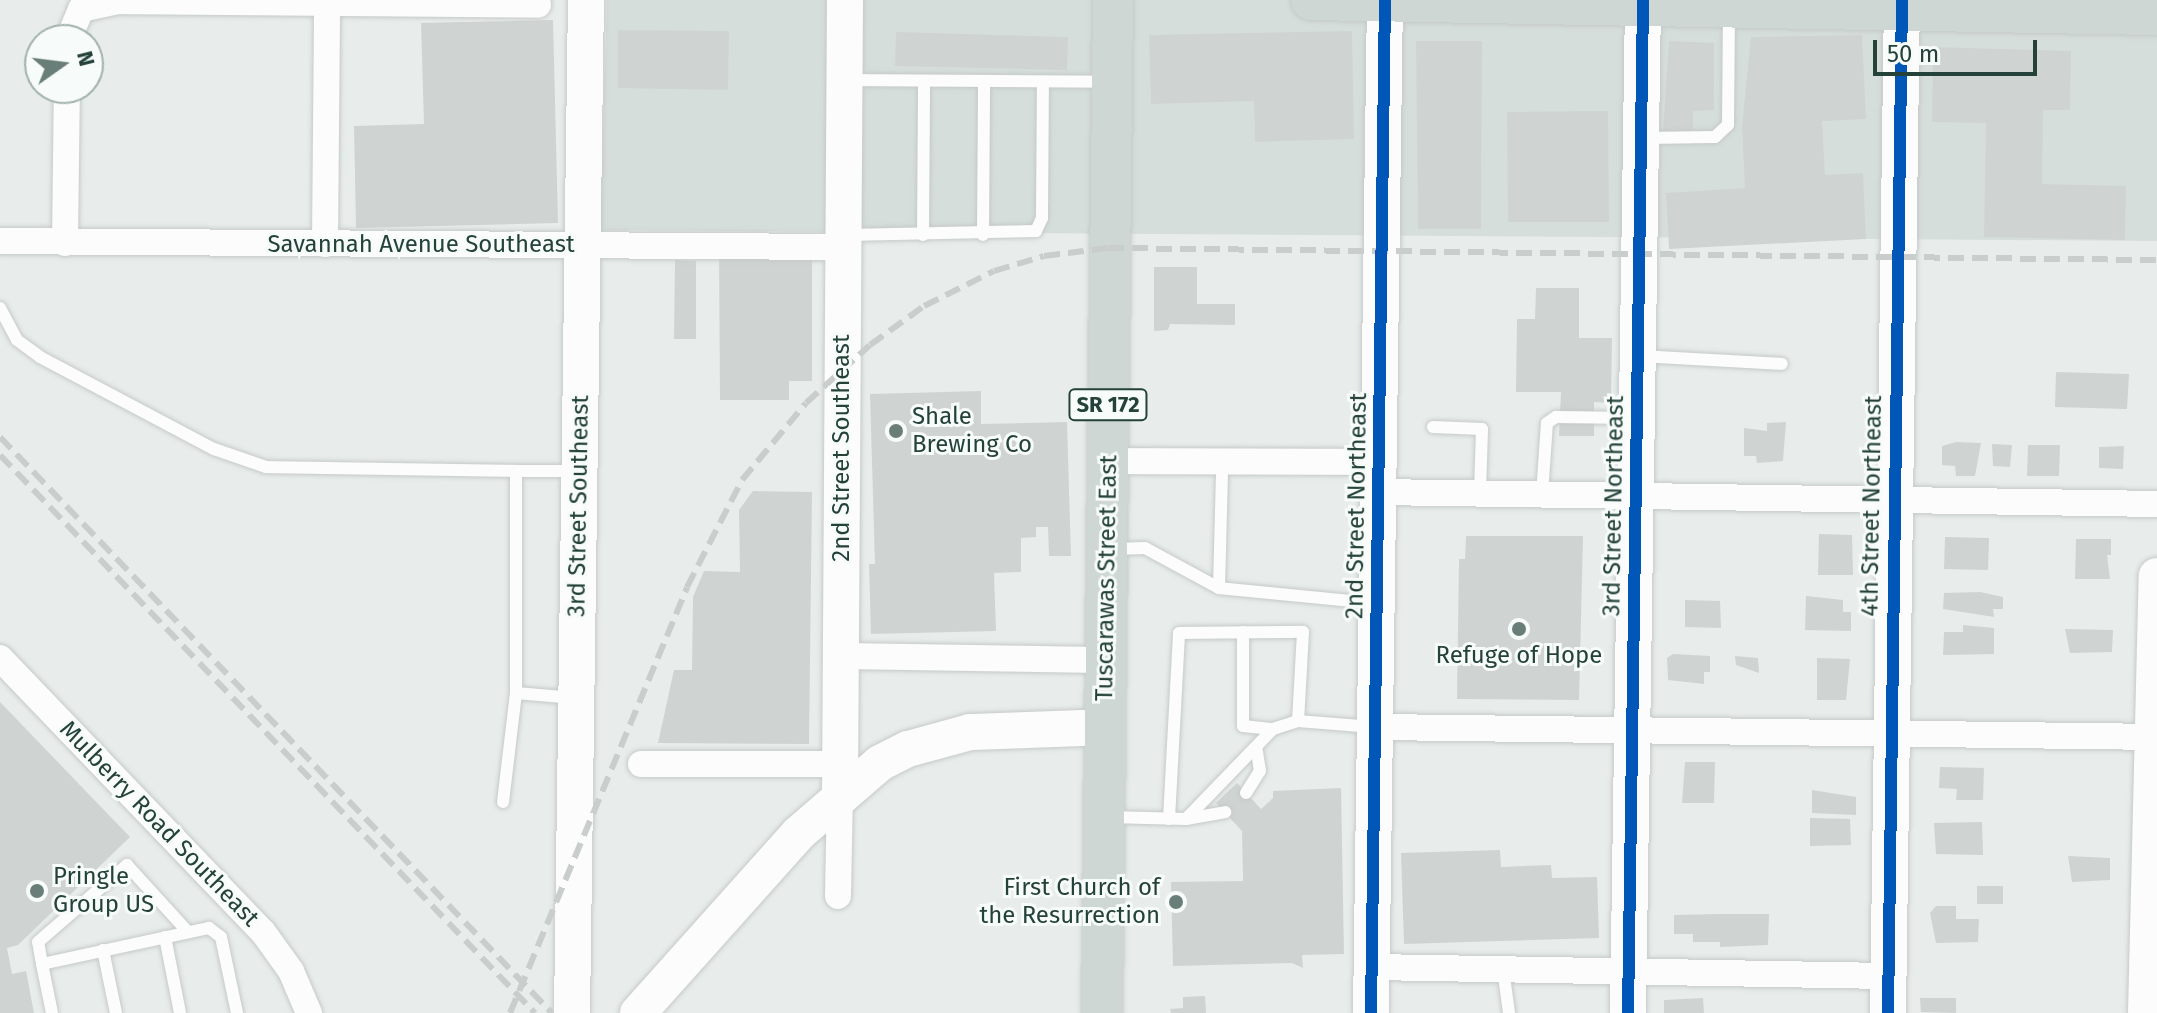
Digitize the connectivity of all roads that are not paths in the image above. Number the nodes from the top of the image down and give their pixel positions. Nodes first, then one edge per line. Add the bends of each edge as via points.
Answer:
1 (586, 0) edge
2 (845, 0) edge
3 (1113, 0) edge
4 (1311, 0) edge
5 (327, 1) edge
6 (1385, 1) edge
7 (1643, 3) edge
8 (538, 5) dead end
9 (1902, 6) edge
10 (1729, 8) junction
11 (2157, 15) edge
12 (74, 24) edge
13 (844, 80) junction
14 (924, 81) junction
15 (984, 81) junction
16 (1043, 82) junction
17 (1112, 82) junction
18 (67, 104) edge
19 (1642, 138) junction
20 (923, 235) junction
21 (983, 235) junction
22 (0, 241) edge
23 (843, 241) junction
24 (65, 243) junction
25 (325, 244) junction
26 (582, 246) junction
27 (0, 308) edge
28 (1638, 356) junction
29 (1782, 364) dead end
30 (1637, 418) junction
31 (1433, 427) dead end
32 (1108, 461) junction
33 (516, 471) junction
34 (579, 471) junction
35 (1222, 473) dead end
36 (1378, 477) junction
37 (1480, 493) junction
38 (1542, 494) junction
39 (1636, 496) junction
40 (1894, 499) junction
41 (2157, 504) edge
42 (1110, 549) junction
43 (2157, 576) edge
44 (1219, 588) junction
45 (1378, 604) junction
46 (1243, 632) junction
47 (840, 656) junction
48 (0, 658) edge
49 (1105, 660) junction
50 (516, 693) junction
51 (577, 698) junction
52 (1298, 721) junction
53 (1105, 727) junction
54 (1377, 727) junction
55 (1273, 729) junction
56 (1633, 734) junction
57 (1891, 736) junction
58 (2155, 737) edge
59 (1256, 747) junction
60 (641, 764) dead end
61 (840, 778) junction
62 (1246, 793) dead end
63 (503, 802) dead end
64 (1225, 812) dead end
65 (1104, 817) junction
66 (1169, 819) junction
67 (1186, 819) junction
68 (838, 896) dead end
69 (188, 932) junction
70 (165, 937) junction
71 (103, 950) junction
72 (42, 964) junction
73 (1372, 967) junction
74 (1503, 969) junction
75 (1629, 970) junction
76 (1888, 976) junction
77 (307, 1006) edge
78 (52, 1013) edge
79 (116, 1013) edge
80 (180, 1013) edge
81 (237, 1013) edge
82 (572, 1013) edge
83 (638, 1013) edge
84 (1102, 1013) edge
85 (1371, 1013) edge
86 (1509, 1013) edge
87 (1628, 1013) edge
88 (1888, 1013) edge
89 (2146, 1013) edge

1 - 26 street, 3rd Street Southeast
2 - 13 street, 2nd Street Southeast
3 - 17 main road, Tuscarawas Street East / SR 172
4 - 6 main road
5 - 8 street
5 - 12 street via 133,0 78,11
5 - 25 street
6 - 7 main road
6 - 36 street, 2nd Street Northeast
7 - 10 main road
7 - 19 street, 3rd Street Northeast
9 - 10 main road
9 - 11 main road
9 - 40 street, 4th Street Northeast
10 - 19 lane via 1728,125 1715,137
13 - 14 lane
13 - 23 street, 2nd Street Southeast
14 - 15 lane
14 - 20 lane
15 - 16 lane
15 - 21 lane
16 - 17 lane
16 - 21 lane via 1040,225 1026,234
17 - 32 main road, Tuscarawas Street East / SR 172
18 - 24 street
19 - 28 street, 3rd Street Northeast
20 - 21 lane
20 - 23 lane
22 - 24 street, Savannah Avenue Southeast
23 - 26 street, Savannah Avenue Southeast
23 - 47 street, 2nd Street Southeast
24 - 25 street, Savannah Avenue Southeast
25 - 26 street, Savannah Avenue Southeast
26 - 34 street, 3rd Street Southeast
27 - 33 lane via 17,340 40,357 214,449 266,467
28 - 29 lane
28 - 30 street, 3rd Street Northeast
30 - 38 lane via 1556,417 1547,423
30 - 39 street, 3rd Street Northeast
31 - 37 lane via 1482,429
32 - 36 street
32 - 42 main road, Tuscarawas Street East / SR 172
33 - 34 lane
33 - 50 lane
34 - 51 street, 3rd Street Southeast
35 - 44 lane
36 - 37 street
36 - 45 street, 2nd Street Northeast
37 - 38 street
38 - 39 street
39 - 40 street
39 - 56 street, 3rd Street Northeast
40 - 41 street
40 - 57 street, 4th Street Northeast
42 - 44 lane via 1145,548
42 - 49 main road, Tuscarawas Street East / SR 172
43 - 58 street
44 - 45 lane
45 - 54 street, 2nd Street Northeast
46 - 52 lane via 1303,632
46 - 55 lane via 1243,726
46 - 66 lane via 1179,633
47 - 49 street
47 - 61 street, 2nd Street Southeast
48 - 77 street, Mulberry Road Southeast via 263,932
49 - 53 main road, Tuscarawas Street East / SR 172
50 - 51 lane
50 - 63 lane
51 - 82 street, 3rd Street Southeast
52 - 54 lane
52 - 55 lane
53 - 61 street via 1002,728 939,739
53 - 65 main road, Tuscarawas Street East / SR 172
54 - 56 street
54 - 73 street, 2nd Street Northeast
55 - 59 lane
56 - 57 street
56 - 75 street, 3rd Street Northeast
57 - 58 street
57 - 76 street, 4th Street Northeast
58 - 89 street
59 - 62 lane via 1260,771
59 - 67 lane
60 - 61 street
61 - 68 street, 2nd Street Southeast
61 - 83 street
64 - 67 lane
65 - 66 lane
65 - 84 main road, Tuscarawas Street East / SR 172
66 - 67 lane
69 - 70 lane
69 - 72 lane via 127,865 38,942
69 - 81 lane via 209,928 221,937
70 - 71 lane
70 - 80 lane
71 - 72 lane
71 - 79 lane
72 - 78 lane
73 - 74 street
73 - 85 street, 2nd Street Northeast
74 - 75 street
74 - 86 lane
75 - 76 street
75 - 87 street, 3rd Street Northeast
76 - 88 street, 4th Street Northeast

